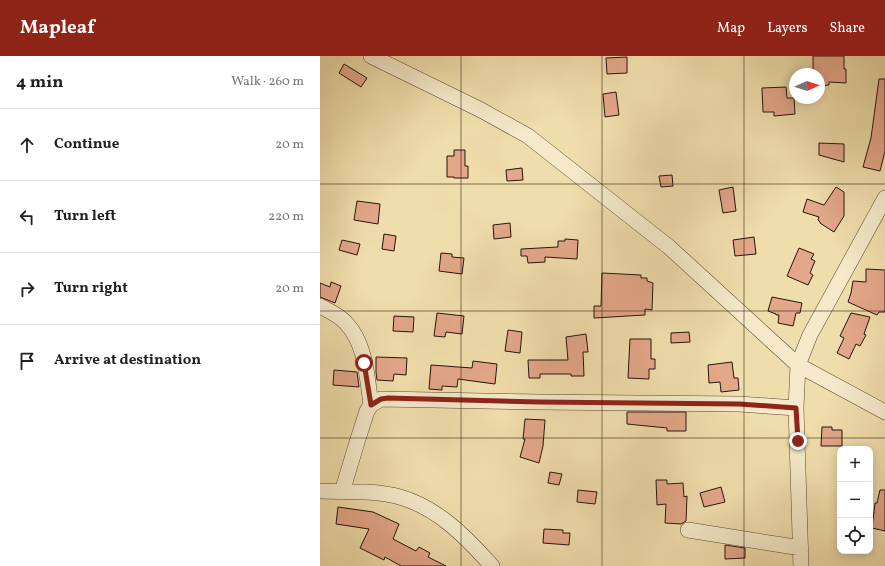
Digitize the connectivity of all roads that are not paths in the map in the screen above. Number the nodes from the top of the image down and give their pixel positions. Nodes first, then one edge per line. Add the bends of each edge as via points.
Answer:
1 (371, 56) edge
2 (885, 198) edge
3 (320, 306) edge
4 (798, 365) junction
5 (371, 405) junction
6 (796, 408) junction
7 (885, 412) edge
8 (320, 491) edge
9 (342, 492) junction
10 (688, 530) dead end
11 (801, 548) junction
12 (492, 566) edge
13 (801, 566) edge

1 - 4 street via 482,110 528,136 669,247
2 - 4 street via 810,335
3 - 5 street via 345,322 359,343
4 - 6 street
4 - 7 street
5 - 6 street via 388,398 739,404
5 - 9 street
6 - 11 street
8 - 9 street
9 - 12 street via 399,497 420,504 439,515
10 - 11 street
11 - 13 street

